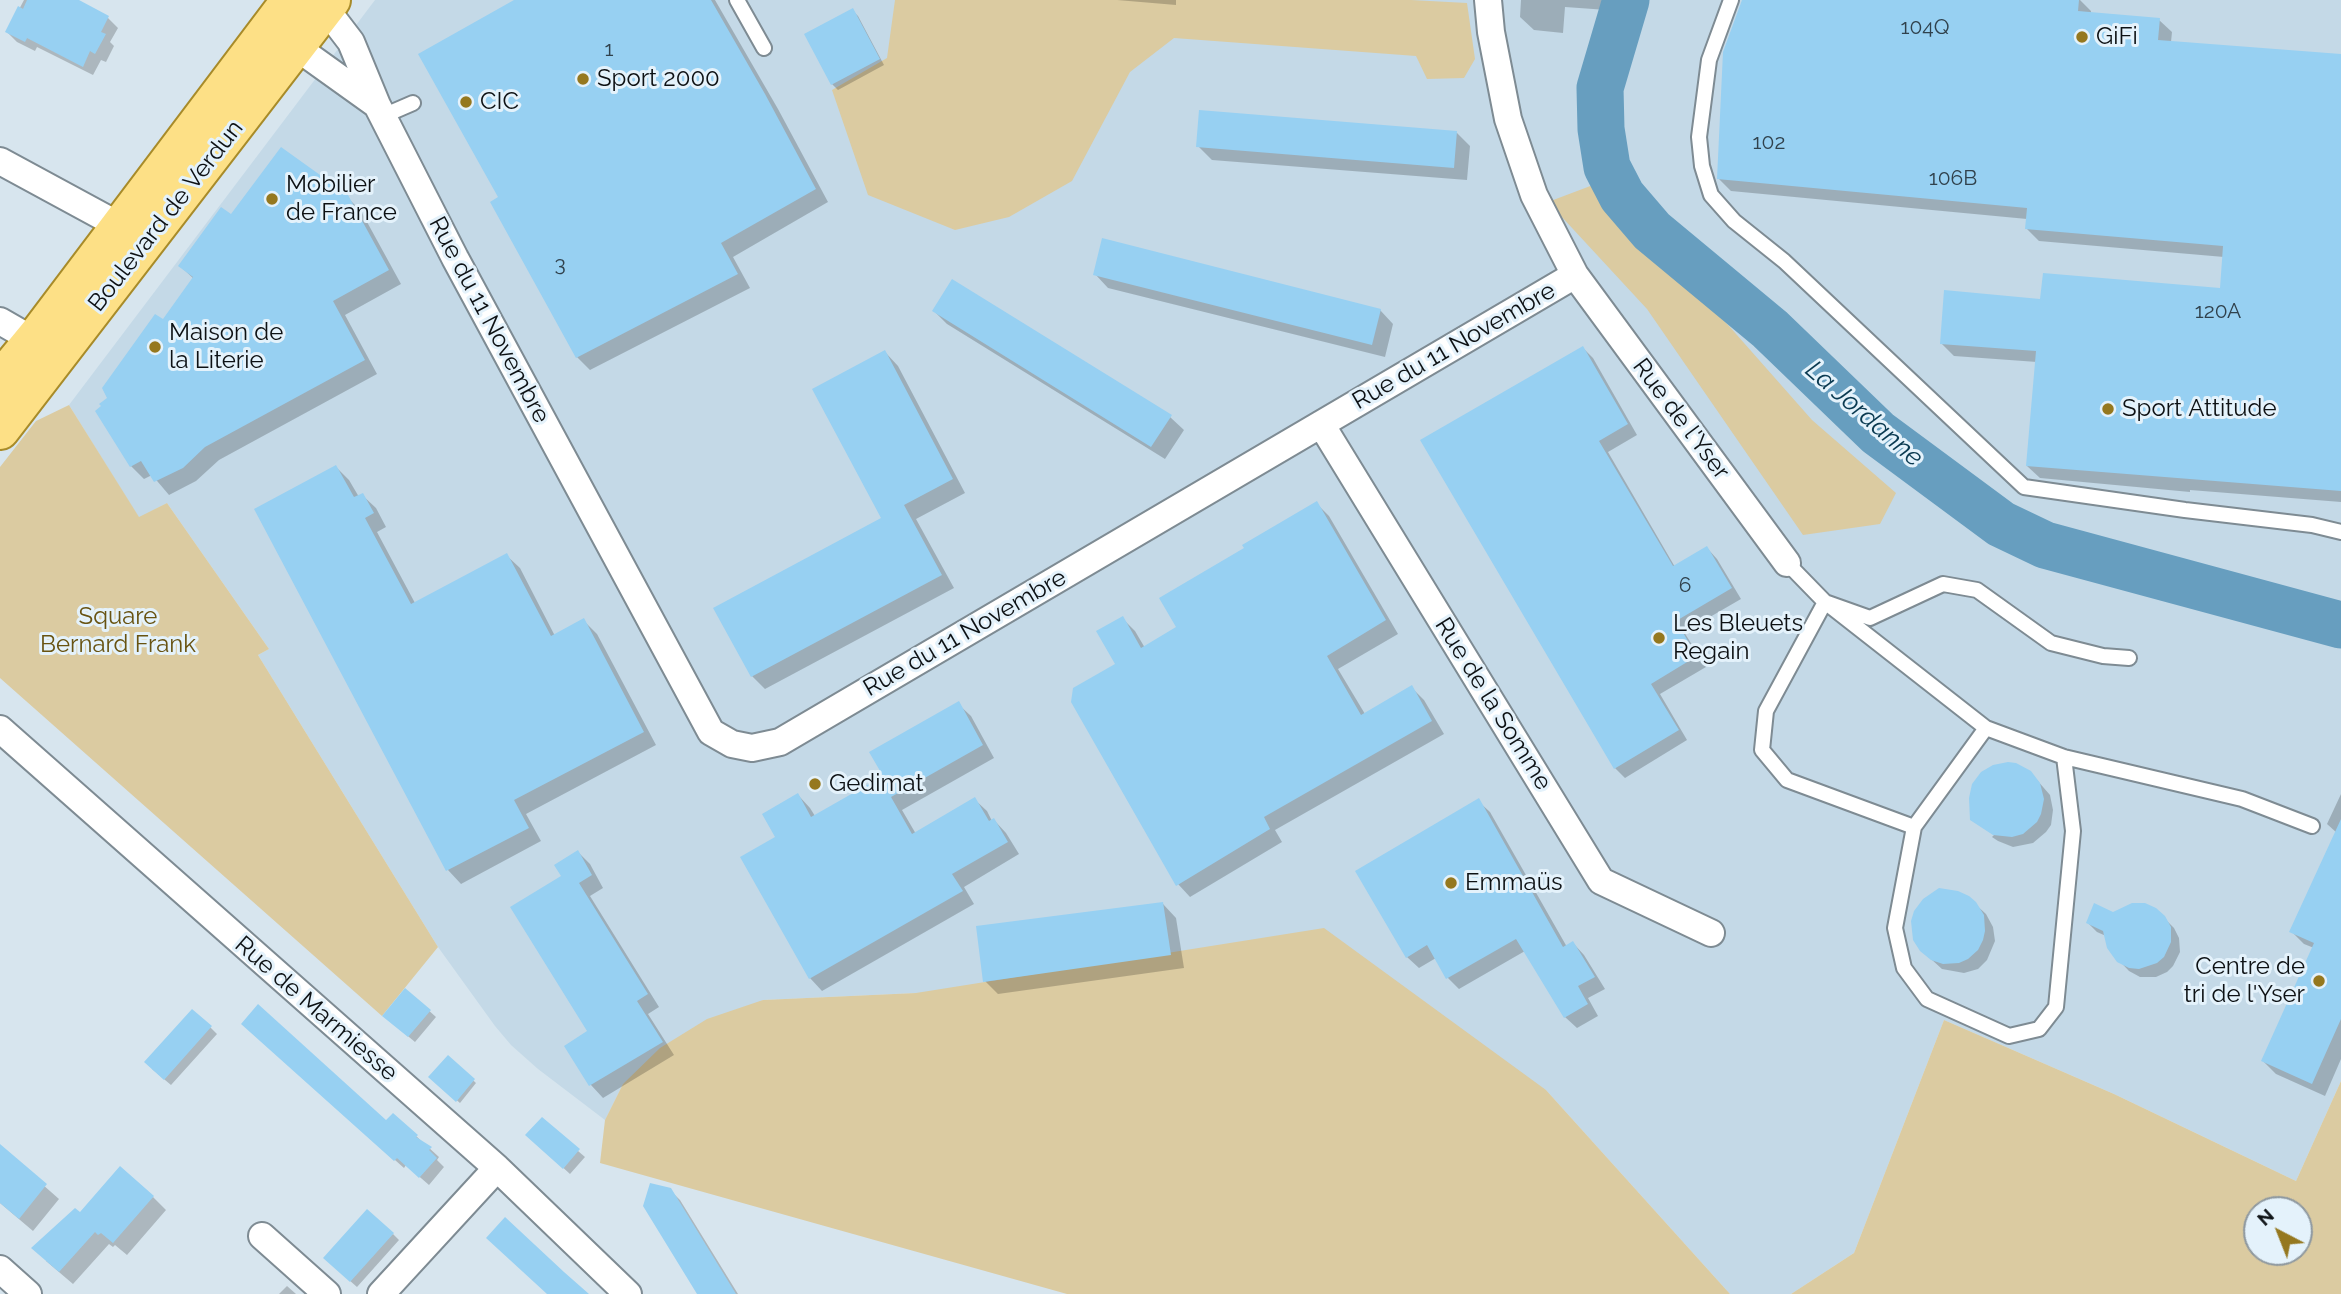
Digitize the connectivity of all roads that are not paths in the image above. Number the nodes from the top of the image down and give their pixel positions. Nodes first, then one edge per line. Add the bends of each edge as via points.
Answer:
1 (737, 0) edge
2 (1488, 0) edge
3 (1731, 0) edge
4 (308, 4) edge
5 (296, 47) junction
6 (764, 48) dead end
7 (413, 103) dead end
8 (380, 111) junction
9 (0, 161) edge
10 (120, 226) junction
11 (1575, 275) junction
12 (0, 321) edge
13 (33, 340) junction
14 (0, 381) edge
15 (1321, 424) junction
16 (0, 430) edge
17 (2341, 532) edge
18 (1787, 563) joint
19 (1825, 602) junction
20 (2129, 658) dead end
21 (1986, 728) junction
22 (0, 729) edge
23 (2064, 757) junction
24 (2312, 826) dead end
25 (1914, 827) junction
26 (1711, 933) dead end
27 (497, 1168) junction
28 (262, 1236) dead end
29 (0, 1269) edge
30 (28, 1294) edge
31 (327, 1294) edge
32 (381, 1294) edge
33 (628, 1294) edge

1 - 6 lane
2 - 11 street, Rue du 11 Novembre via 1508,119 1534,195
3 - 17 lane via 1709,60 1699,137 1712,195 1734,221 1784,261 2024,487
4 - 5 main road via 290,38
4 - 8 street, Rue du 11 Novembre via 351,42
4 - 10 main road, Boulevard de Verdun
5 - 8 street, Rue du 11 Novembre
5 - 16 main road, Boulevard de Verdun
7 - 8 lane
8 - 15 street, Rue du 11 Novembre via 711,732 732,744 751,748 780,742
9 - 10 street
10 - 13 main road, Boulevard de Verdun
11 - 15 street, Rue du 11 Novembre
11 - 18 street, Rue de l'Yser
12 - 13 street
13 - 14 main road, Boulevard de Verdun
15 - 26 street, Rue de la Somme via 1601,881
18 - 19 lane
19 - 20 lane via 1870,618 1943,584 1977,590 2051,643
19 - 21 lane
19 - 25 lane via 1766,711 1762,750 1787,779
21 - 23 lane
21 - 25 lane
22 - 27 street, Rue de Marmiesse
23 - 24 lane via 2242,799
23 - 25 lane via 2073,831 2071,858 2056,1007 2039,1029 2009,1036 1927,999 1904,968 1895,928
27 - 32 street
27 - 33 street, Rue de Marmiesse
28 - 31 street
29 - 30 street

